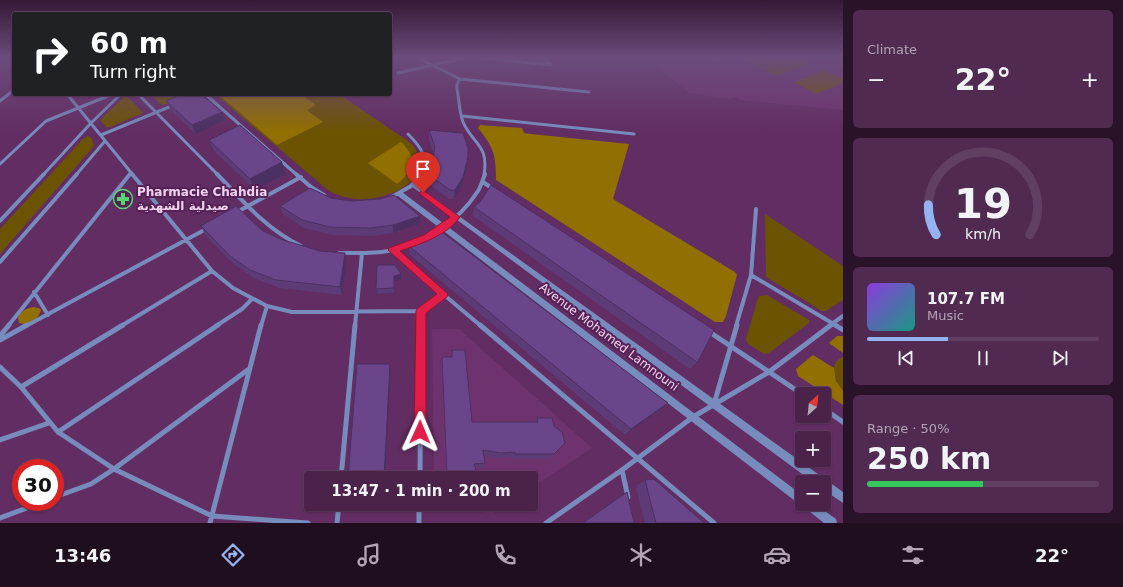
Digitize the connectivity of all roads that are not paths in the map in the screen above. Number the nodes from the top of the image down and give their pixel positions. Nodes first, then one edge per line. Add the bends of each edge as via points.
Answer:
1 (458, 82) edge
2 (494, 82) edge
3 (12, 92) edge
4 (589, 92) dead end
5 (69, 96) edge
6 (108, 96) edge
7 (119, 96) edge
8 (140, 96) edge
9 (206, 96) edge
10 (0, 101) edge
11 (178, 103) edge
12 (78, 108) junction
13 (156, 112) junction
14 (462, 116) junction
15 (91, 123) junction
16 (408, 134) dead end
17 (634, 134) dead end
18 (100, 135) junction
19 (105, 141) junction
20 (0, 164) edge
21 (131, 172) junction
22 (301, 177) junction
23 (483, 182) junction
24 (413, 185) junction
25 (496, 191) edge
26 (400, 194) junction
27 (325, 197) edge
28 (388, 200) edge
29 (248, 206) junction
30 (756, 209) dead end
31 (234, 214) edge
32 (456, 217) junction
33 (0, 221) edge
34 (214, 225) edge
35 (443, 227) junction
36 (186, 239) junction
37 (308, 249) edge
38 (392, 250) junction
39 (335, 253) edge
40 (362, 254) junction
41 (0, 262) edge
42 (212, 271) junction
43 (751, 275) junction
44 (34, 292) junction
45 (444, 294) junction
46 (252, 300) junction
47 (267, 306) junction
48 (421, 311) junction
49 (356, 312) junction
50 (48, 315) junction
51 (843, 316) edge
52 (832, 323) junction
53 (705, 329) edge
54 (843, 330) edge
55 (0, 336) edge
56 (0, 340) edge
57 (731, 347) junction
58 (0, 367) edge
59 (249, 369) junction
60 (769, 372) junction
61 (21, 387) junction
62 (795, 389) edge
63 (714, 404) junction
64 (831, 414) edge
65 (693, 417) junction
66 (843, 422) edge
67 (49, 423) junction
68 (58, 432) junction
69 (0, 440) edge
70 (638, 459) junction
71 (114, 469) junction
72 (622, 470) junction
73 (342, 471) edge
74 (420, 471) edge
75 (811, 475) edge
76 (831, 489) edge
77 (64, 494) edge
78 (795, 495) edge
79 (843, 498) edge
80 (629, 500) edge
81 (19, 511) edge
82 (338, 511) edge
83 (419, 511) edge
84 (816, 511) edge
85 (212, 516) junction
86 (0, 518) edge
87 (554, 520) edge
88 (210, 523) edge
89 (308, 523) edge
90 (337, 523) edge
91 (419, 523) edge
92 (546, 523) edge
93 (714, 523) edge
94 (832, 523) edge

1 - 14 street
2 - 4 street
3 - 10 street
5 - 12 street
6 - 12 street
7 - 15 street
8 - 13 street
9 - 22 street
11 - 13 street
12 - 15 street
12 - 20 street via 46,121
13 - 18 street
13 - 29 street
14 - 17 street
14 - 23 street via 466,128 478,140 485,156
15 - 18 street
15 - 33 street
16 - 24 street via 419,143 425,155 425,168
18 - 19 street
19 - 21 street
19 - 41 street
21 - 36 street
21 - 44 street
22 - 27 street
22 - 29 street
23 - 25 street
23 - 32 street via 470,203
24 - 26 street
24 - 32 street, Avenue Mohamed Lamnouni
26 - 28 street
26 - 35 street, Avenue Mohamed Lamnouni
29 - 31 street
29 - 37 street via 282,237
30 - 43 street
32 - 35 street
32 - 63 street, Avenue Mohamed Lamnouni
34 - 36 street
35 - 38 street via 427,237
35 - 65 street, Avenue Mohamed Lamnouni
36 - 42 street
36 - 50 street
38 - 40 street
38 - 45 street
39 - 40 street
40 - 49 street
42 - 46 street
42 - 61 street
43 - 52 street
43 - 57 street
44 - 50 street
44 - 55 street
45 - 48 street
45 - 70 street
46 - 47 street
46 - 68 street
47 - 49 street via 292,312
47 - 59 street
48 - 49 street
48 - 74 street
49 - 73 street
50 - 56 street
51 - 52 street
52 - 54 street
52 - 60 street
53 - 57 street
57 - 60 street
57 - 63 street
58 - 61 street
59 - 71 street
59 - 85 street
60 - 62 street
60 - 63 street
61 - 67 street
63 - 65 street
63 - 75 street, Avenue Mohamed Lamnouni
64 - 66 street
65 - 70 street
65 - 78 street, Avenue Mohamed Lamnouni
67 - 68 street
67 - 69 street
68 - 71 street
70 - 72 street
70 - 93 street
71 - 77 street via 91,484
71 - 85 street
72 - 80 street
72 - 87 street
76 - 79 street
81 - 86 street
82 - 90 street
83 - 91 street
84 - 94 street
85 - 88 street
85 - 89 street
87 - 92 street

